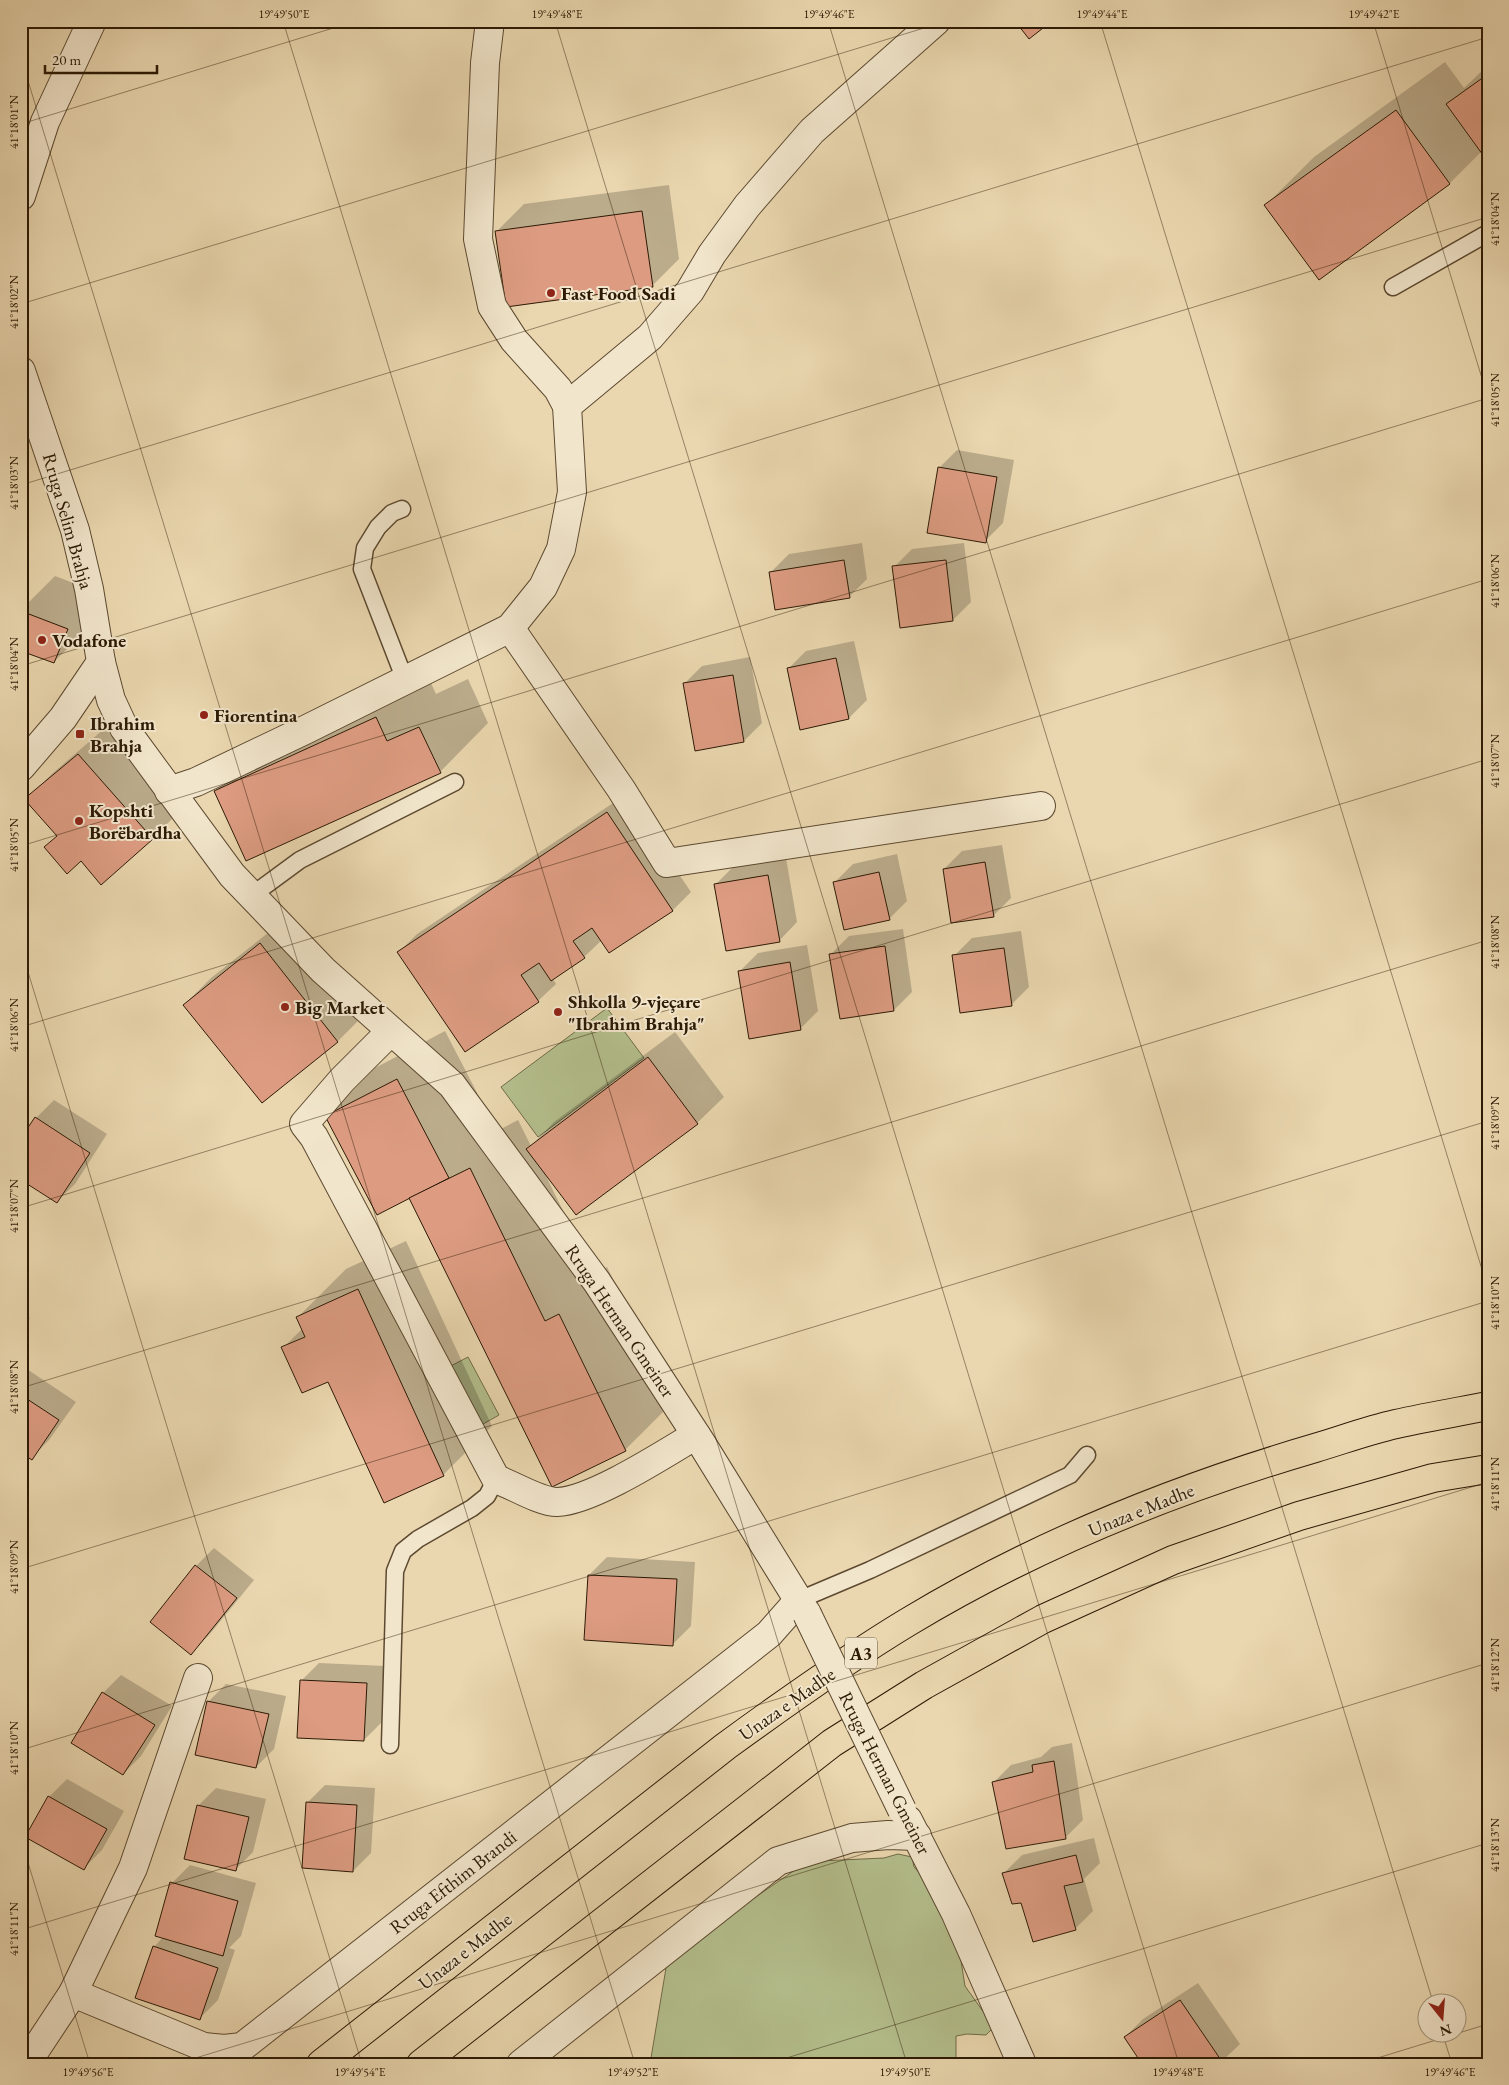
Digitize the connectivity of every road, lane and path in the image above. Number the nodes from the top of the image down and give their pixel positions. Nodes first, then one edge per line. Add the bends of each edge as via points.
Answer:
1 (92, 21) edge
2 (490, 21) edge
3 (936, 21) edge
4 (21, 196) edge
5 (1488, 233) edge
6 (1393, 287) dead end
7 (21, 371) edge
8 (567, 406) junction
9 (402, 509) dead end
10 (510, 628) junction
11 (101, 662) junction
12 (405, 680) junction
13 (21, 767) edge
14 (455, 782) dead end
15 (169, 791) junction
16 (1041, 806) dead end
17 (252, 896) junction
18 (391, 1031) junction
19 (1488, 1406) edge
20 (696, 1435) junction
21 (1087, 1454) dead end
22 (1488, 1469) edge
23 (496, 1479) junction
24 (803, 1607) junction
25 (198, 1678) dead end
26 (390, 1745) dead end
27 (917, 1836) junction
28 (73, 1993) junction
29 (26, 2064) edge
30 (321, 2064) edge
31 (421, 2064) edge
32 (521, 2064) edge
33 (1022, 2064) edge

1 - 4 street via 45,122
2 - 8 street via 485,63 478,239 492,306 514,340 558,389
3 - 8 street via 812,131 747,206 690,291 650,337
5 - 6 lane
7 - 11 street, Rruga Selim Brahja via 74,530 89,589
8 - 10 street via 572,492 561,549 543,587
9 - 12 lane via 392,513 378,527 365,548 362,568
10 - 12 street
10 - 16 street via 621,789 667,863
11 - 13 street via 63,718
11 - 15 street, Rruga Herman Gmeiner via 111,700 124,728
12 - 15 street via 196,782
14 - 17 lane via 300,860
15 - 17 street, Rruga Herman Gmeiner
17 - 18 street, Rruga Herman Gmeiner via 323,970
18 - 20 street, Rruga Herman Gmeiner via 452,1085 597,1282
18 - 23 street via 304,1124 314,1137
19 - 30 highway, Unaza e Madhe / A3 via 1386,1427 1270,1461 1152,1504 1026,1558 908,1622 794,1696 726,1746
20 - 23 street via 576,1498 556,1502
20 - 24 street, Rruga Herman Gmeiner
21 - 24 lane via 1070,1475 870,1570
22 - 31 highway via 1433,1478 1299,1516 1173,1560 1043,1619 924,1685 832,1743
23 - 26 lane via 487,1496 472,1508 403,1551 395,1571
24 - 27 street, Rruga Herman Gmeiner, bridge
24 - 28 street, Rruga Efthim Brandi via 242,2047 204,2047
25 - 28 street via 133,1868
27 - 32 street via 852,1838 778,1861
27 - 33 street, Rruga Herman Gmeiner via 956,1914
28 - 29 street

